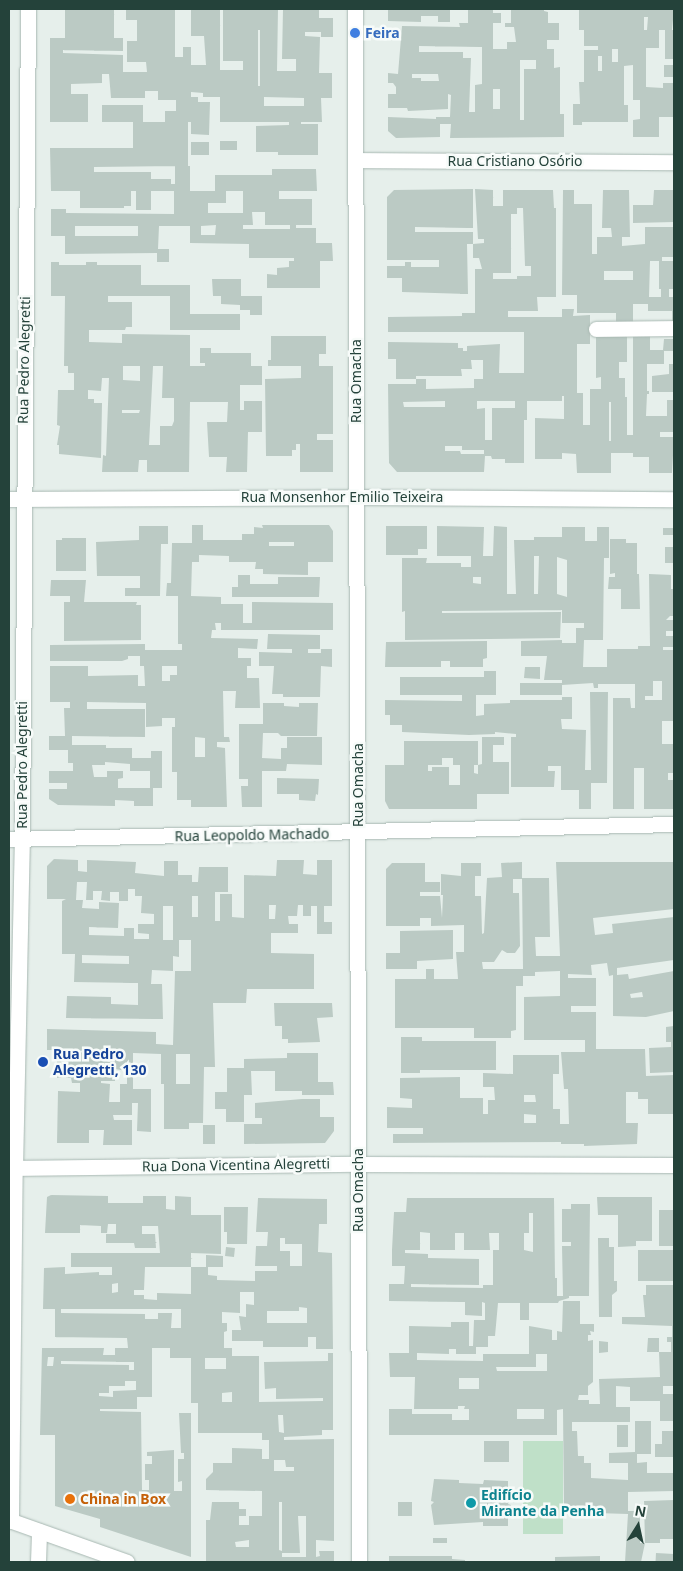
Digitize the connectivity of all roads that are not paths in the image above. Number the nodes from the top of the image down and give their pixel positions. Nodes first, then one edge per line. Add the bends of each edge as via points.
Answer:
1 (28, 9) edge
2 (355, 9) edge
3 (355, 160) junction
4 (674, 162) edge
5 (674, 328) edge
6 (596, 329) dead end
7 (357, 497) junction
8 (16, 499) edge
9 (674, 499) edge
10 (674, 824) edge
11 (358, 832) junction
12 (15, 839) edge
13 (358, 1164) junction
14 (674, 1165) edge
15 (12, 1168) edge
16 (10, 1521) edge
17 (39, 1531) junction
18 (38, 1562) edge
19 (127, 1562) edge
20 (359, 1562) edge

1 - 8 street, Rua Pedro Alegretti
2 - 3 street, Rua Omacha
3 - 4 street, Rua Cristiano Osório
3 - 7 street, Rua Omacha
5 - 6 street
7 - 8 street, Rua Monsenhor Emilio Teixeira
7 - 9 street, Rua Monsenhor Emilio Teixeira
7 - 11 street, Rua Omacha
8 - 12 street, Rua Pedro Alegretti
10 - 11 street, Rua Leopoldo Machado
11 - 12 street, Rua Leopoldo Machado
11 - 13 street, Rua Omacha
12 - 15 street, Rua Pedro Alegretti via 21,866
13 - 14 street, Rua Dona Vicentina Alegretti
13 - 15 street, Rua Dona Vicentina Alegretti
13 - 20 street, Rua Omacha
15 - 16 street, Rua Pedro Alegretti
16 - 17 street
17 - 18 street
17 - 19 street

